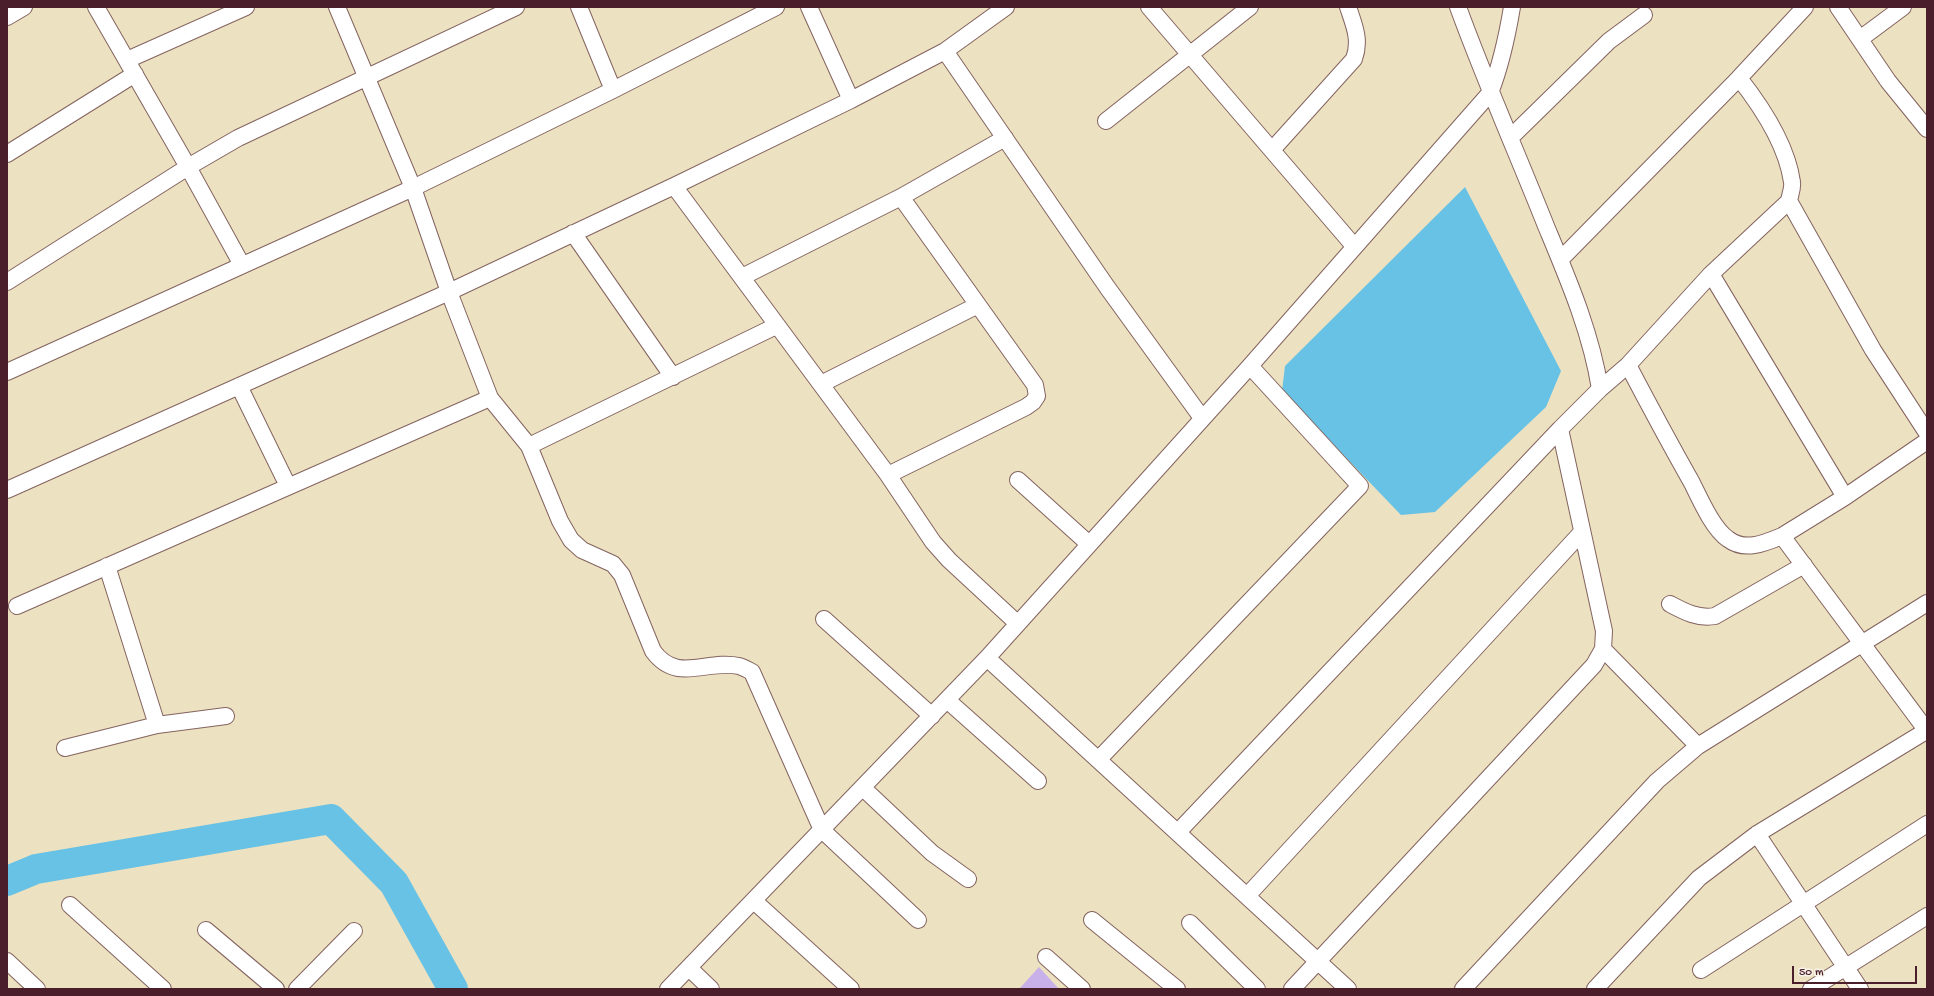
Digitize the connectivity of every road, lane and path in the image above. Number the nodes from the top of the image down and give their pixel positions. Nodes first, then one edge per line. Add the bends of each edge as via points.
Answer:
1 (24, 7) edge
2 (96, 7) edge
3 (246, 7) edge
4 (337, 7) edge
5 (516, 7) edge
6 (579, 7) edge
7 (776, 7) edge
8 (809, 7) edge
9 (1006, 7) edge
10 (1149, 7) edge
11 (1250, 7) edge
12 (1348, 7) edge
13 (1458, 7) edge
14 (1512, 7) edge
15 (1805, 7) edge
16 (1838, 7) edge
17 (1903, 7) edge
18 (1644, 15) dead end
19 (7, 17) edge
20 (1860, 39) junction
21 (945, 50) junction
22 (1189, 55) junction
23 (131, 67) junction
24 (366, 78) junction
25 (1739, 78) junction
26 (613, 90) junction
27 (1490, 93) junction
28 (851, 100) junction
29 (1106, 121) dead end
30 (1927, 129) edge
31 (1005, 138) junction
32 (1510, 138) junction
33 (1272, 150) junction
34 (7, 154) edge
35 (188, 167) junction
36 (674, 186) junction
37 (414, 188) junction
38 (901, 196) junction
39 (1789, 201) junction
40 (573, 233) junction
41 (1354, 246) junction
42 (1560, 260) junction
43 (242, 265) junction
44 (1711, 274) junction
45 (742, 277) junction
46 (7, 282) edge
47 (449, 292) junction
48 (978, 305) junction
49 (776, 326) junction
50 (1628, 365) junction
51 (1250, 366) junction
52 (7, 372) edge
53 (673, 377) junction
54 (821, 384) junction
55 (238, 386) junction
56 (1600, 389) junction
57 (490, 398) junction
58 (1202, 418) junction
59 (1560, 428) junction
60 (1927, 433) edge
61 (1927, 441) edge
62 (529, 446) junction
63 (888, 475) junction
64 (1018, 480) dead end
65 (288, 486) junction
66 (7, 490) edge
67 (1845, 497) junction
68 (1581, 533) junction
69 (1782, 536) junction
70 (1089, 544) junction
71 (1804, 565) junction
72 (107, 566) junction
73 (1927, 603) edge
74 (1670, 604) dead end
75 (17, 606) dead end
76 (824, 618) dead end
77 (1017, 623) junction
78 (1862, 644) junction
79 (1603, 650) junction
80 (987, 658) junction
81 (947, 700) junction
82 (226, 716) dead end
83 (932, 716) junction
84 (157, 725) junction
85 (1926, 731) edge
86 (1698, 746) junction
87 (65, 748) dead end
88 (1098, 760) junction
89 (1038, 781) dead end
90 (863, 788) junction
91 (1927, 824) edge
92 (822, 830) junction
93 (1178, 832) junction
94 (1757, 834) junction
95 (968, 879) dead end
96 (1247, 896) junction
97 (754, 901) junction
98 (1804, 904) junction
99 (70, 905) dead end
100 (1927, 916) edge
101 (918, 920) dead end
102 (1092, 920) dead end
103 (1190, 922) dead end
104 (206, 930) dead end
105 (354, 931) dead end
106 (1046, 957) dead end
107 (7, 961) edge
108 (1318, 961) junction
109 (1846, 967) junction
110 (689, 968) junction
111 (1701, 970) dead end
112 (37, 989) edge
113 (164, 989) edge
114 (276, 989) edge
115 (298, 989) edge
116 (668, 989) edge
117 (711, 989) edge
118 (851, 989) edge
119 (1082, 989) edge
120 (1177, 989) edge
121 (1257, 989) edge
122 (1292, 989) edge
123 (1348, 989) edge
124 (1463, 989) edge
125 (1595, 989) edge
126 (1811, 989) edge
127 (1860, 989) edge

1 - 19 street
2 - 23 street
3 - 23 street
4 - 24 street
5 - 24 street
6 - 26 street
7 - 26 street
8 - 28 street
9 - 21 street
10 - 22 street
11 - 22 street
12 - 33 street via 1358,41 1354,59
13 - 27 street
14 - 27 street via 1504,53
15 - 25 street
16 - 20 street
17 - 20 street
18 - 32 street via 1609,41
20 - 30 street via 1888,81
21 - 28 street
21 - 31 street
22 - 29 street
22 - 33 street
23 - 34 street
23 - 35 street
24 - 35 street via 259,126
24 - 37 street
25 - 39 street via 1764,113 1782,149 1792,184
25 - 42 street
26 - 37 street
27 - 32 street
27 - 41 street
28 - 36 street
31 - 38 street
31 - 58 street via 1107,287
32 - 42 street
33 - 41 street
35 - 43 street
35 - 46 street
36 - 40 street
36 - 45 street
37 - 43 street
37 - 47 street
38 - 45 street
38 - 48 street
39 - 44 street
39 - 60 street via 1873,350
40 - 47 street
40 - 53 street
41 - 51 street
42 - 56 street via 1596,362
43 - 52 street
44 - 50 street
44 - 67 street
45 - 49 street
47 - 55 street
47 - 57 street
48 - 54 street
48 - 63 street via 1035,384 1037,396 1034,402
49 - 53 street
49 - 54 street
50 - 56 street
50 - 69 street via 1715,525 1728,539 1742,545 1759,545
51 - 58 street
51 - 88 street via 1360,486
53 - 62 street
54 - 63 street
55 - 65 street
55 - 66 street
56 - 59 street
57 - 62 street
57 - 65 street
58 - 70 street
59 - 68 street
59 - 93 street
61 - 67 street
62 - 92 street via 560,521 571,540 582,550 613,564 622,575 653,651 661,662 672,667 688,669 740,666 752,672
63 - 77 street via 941,551
64 - 70 street
65 - 72 street
67 - 69 street
68 - 79 street via 1604,631
68 - 96 street
69 - 71 street
70 - 77 street
71 - 74 street via 1715,616 1693,616
71 - 78 street
72 - 75 street
72 - 84 street
73 - 78 street
76 - 83 street
77 - 80 street
78 - 85 street
78 - 86 street
79 - 86 street
79 - 108 street via 1594,665
80 - 81 street
80 - 88 street
81 - 83 street
81 - 89 street
82 - 84 street
83 - 90 street
84 - 87 street
85 - 94 street
86 - 124 street via 1657,781
88 - 93 street
90 - 92 street
90 - 95 street via 932,853
91 - 98 street
92 - 97 street
92 - 101 street
93 - 96 street
94 - 98 street
94 - 125 street via 1699,878
96 - 108 street
97 - 110 street
97 - 118 street
98 - 109 street
98 - 111 street
99 - 113 street
100 - 109 street
102 - 120 street
103 - 121 street
104 - 114 street
105 - 115 street
106 - 119 street
107 - 112 street
108 - 122 street
108 - 123 street
109 - 126 street
109 - 127 street
110 - 116 street
110 - 117 street

